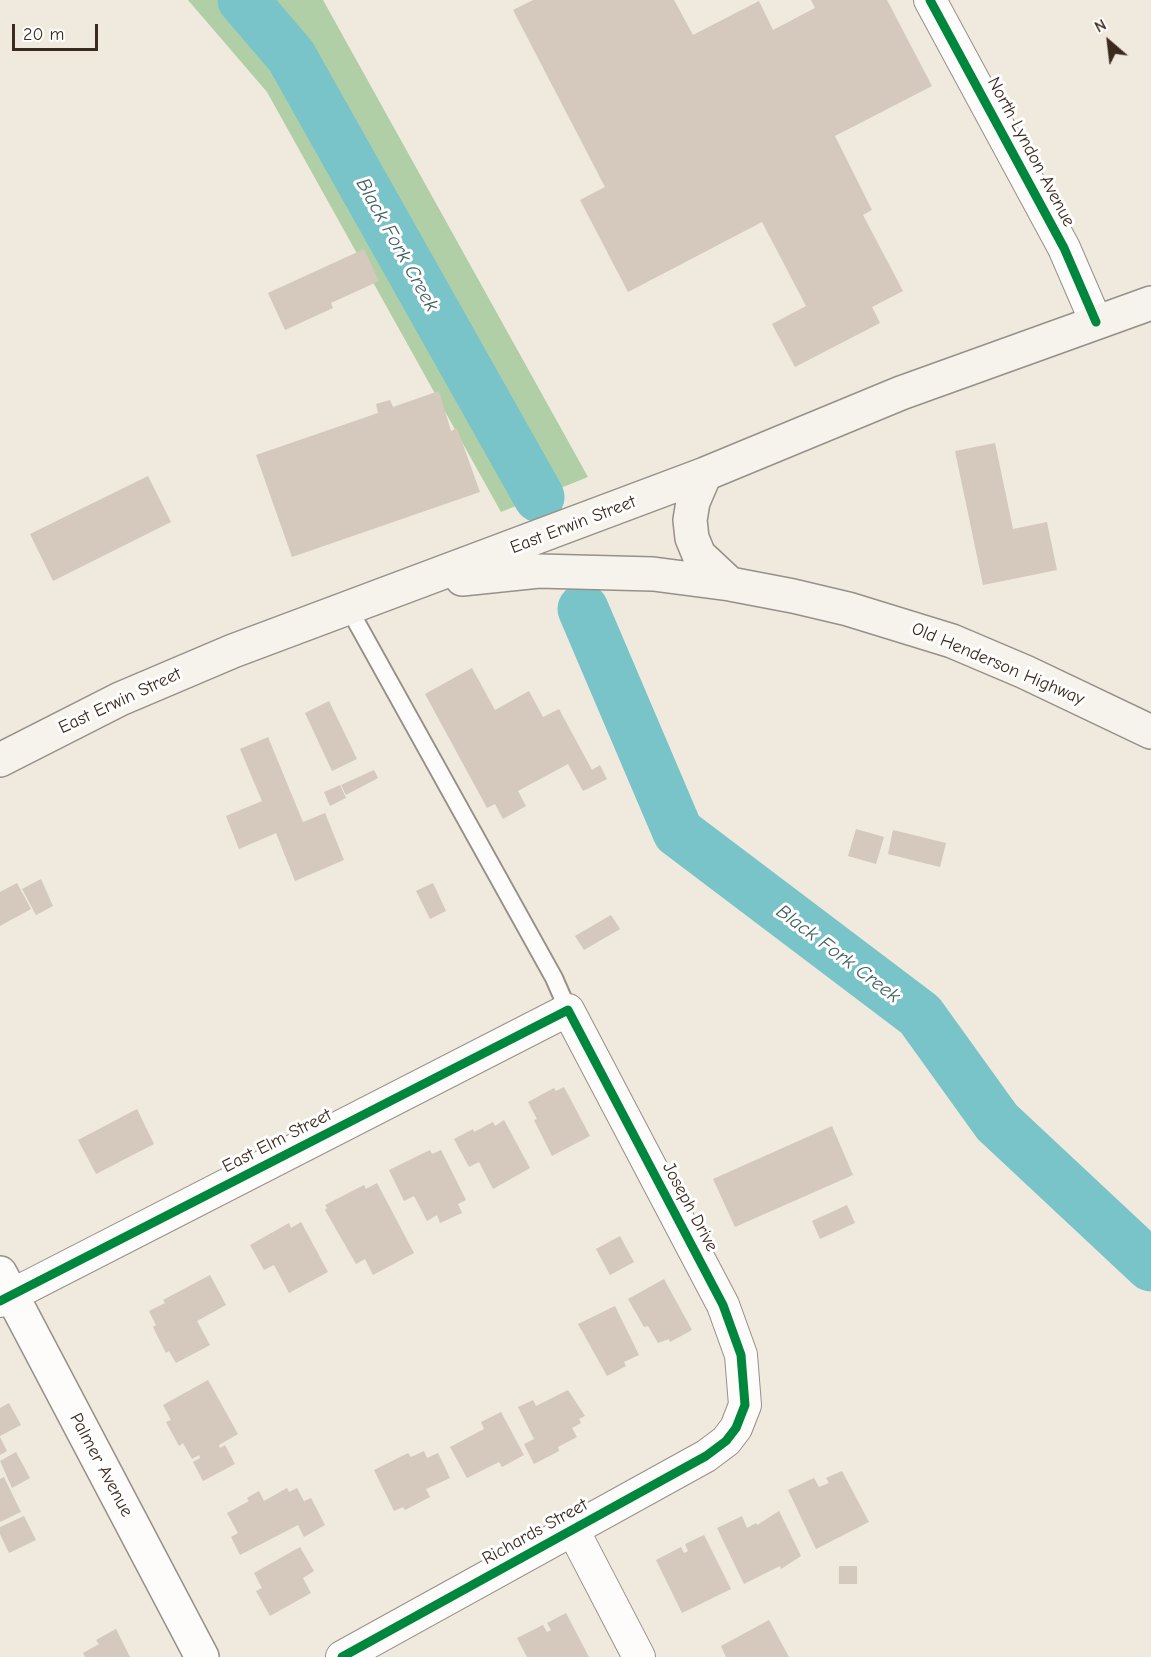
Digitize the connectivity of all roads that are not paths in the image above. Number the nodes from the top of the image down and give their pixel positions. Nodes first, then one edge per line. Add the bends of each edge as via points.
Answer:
1 (930, 0) edge
2 (1151, 303) edge
3 (1096, 322) junction
4 (705, 474) junction
5 (730, 584) junction
6 (412, 585) junction
7 (348, 607) junction
8 (1151, 732) edge
9 (0, 760) edge
10 (568, 1010) junction
11 (4, 1289) edge
12 (736, 1428) joint
13 (573, 1530) junction
14 (202, 1657) edge
15 (342, 1657) edge
16 (639, 1657) edge

1 - 3 street, North Lyndon Avenue via 1064,248
2 - 3 main road, East Erwin Street
3 - 4 main road, East Erwin Street via 902,393
4 - 5 main road via 693,502 692,538 699,555
4 - 6 main road, East Erwin Street
5 - 6 main road, Old Henderson Highway via 653,574 539,571
5 - 8 main road, Old Henderson Highway via 848,609 952,641
6 - 7 main road, East Erwin Street
7 - 9 main road, East Erwin Street via 174,675
7 - 10 lane via 555,978
10 - 11 street, East Elm Street
10 - 12 street, Joseph Drive via 723,1305 741,1355 745,1387 745,1405
11 - 14 street, Palmer Avenue
12 - 13 street, Richards Street via 706,1455
13 - 15 street, Richards Street
13 - 16 street

